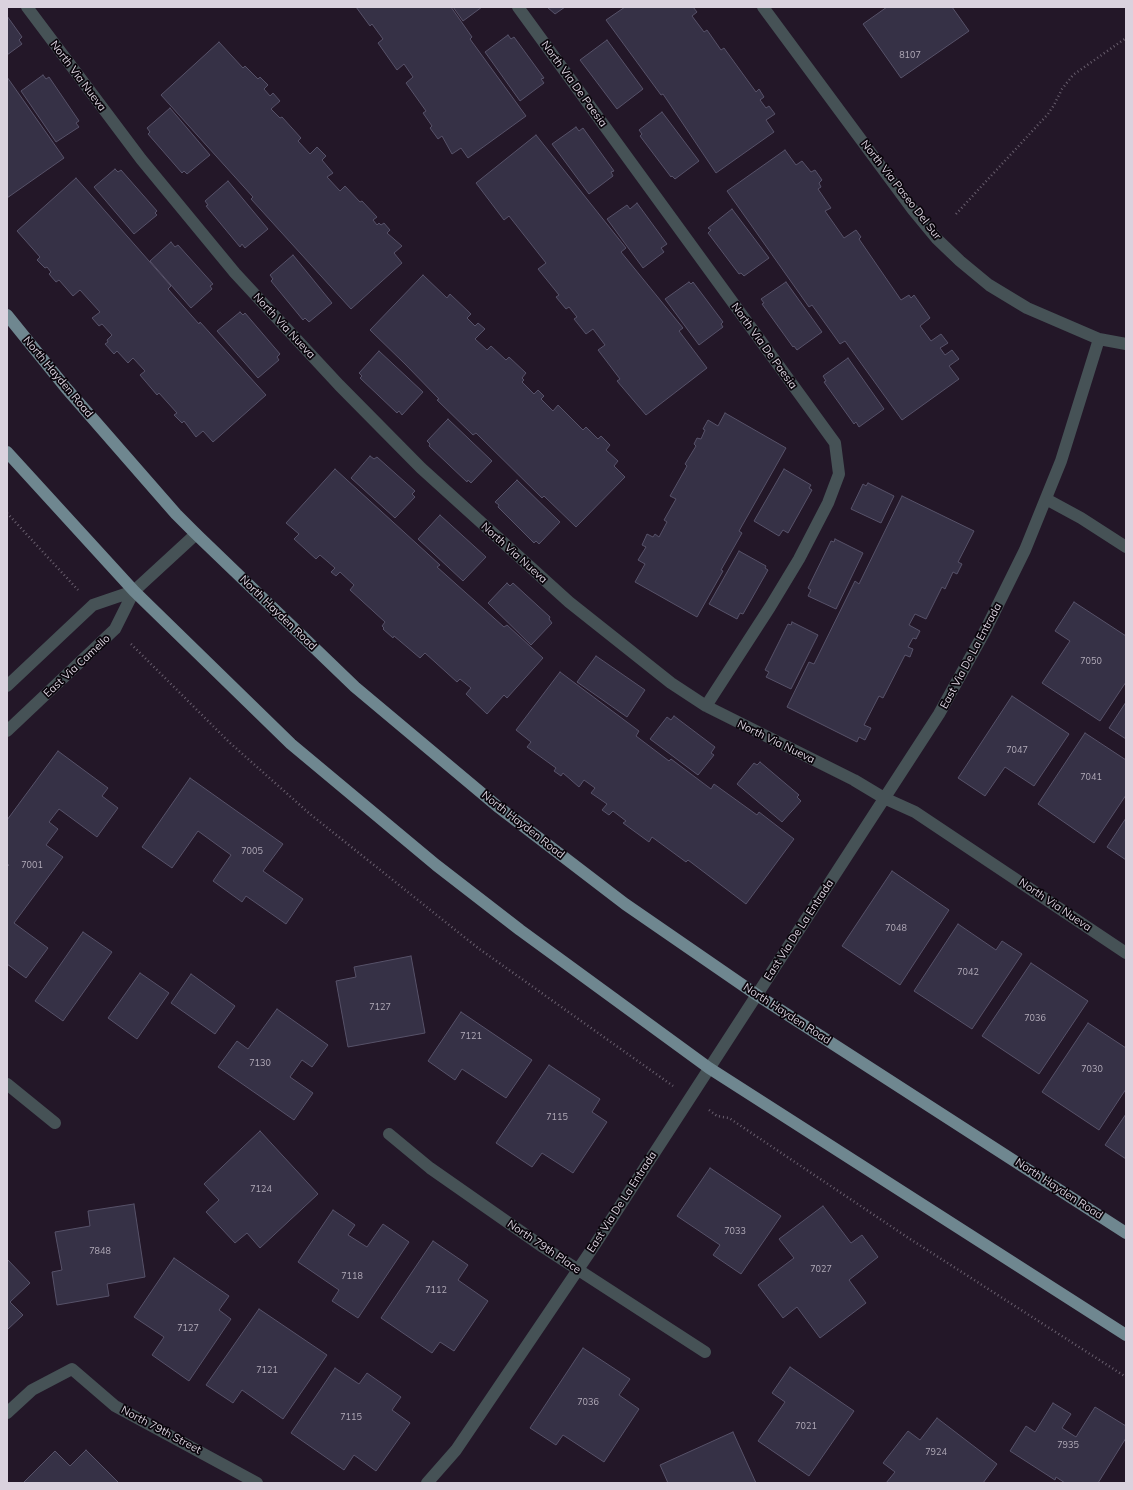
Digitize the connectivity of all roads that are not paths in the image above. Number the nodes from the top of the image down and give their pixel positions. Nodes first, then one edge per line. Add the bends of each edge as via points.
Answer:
1 (27, 7) edge
2 (518, 7) edge
3 (764, 7) edge
4 (7, 315) edge
5 (1099, 339) junction
6 (1126, 344) edge
7 (7, 452) edge
8 (1046, 499) junction
9 (196, 534) junction
10 (1126, 547) edge
11 (134, 591) junction
12 (7, 686) edge
13 (706, 706) junction
14 (7, 731) edge
15 (884, 798) junction
16 (1126, 953) edge
17 (758, 995) junction
18 (709, 1068) junction
19 (7, 1084) edge
20 (55, 1124) dead end
21 (389, 1134) dead end
22 (1126, 1233) edge
23 (578, 1270) junction
24 (1126, 1335) edge
25 (705, 1352) dead end
26 (7, 1412) edge
27 (257, 1483) edge
28 (427, 1483) edge

1 - 13 street, North Via Nueva via 146,165 236,273 339,385 421,468 517,557 671,684
2 - 13 street, North Via De Paesia via 835,443 839,474 828,503 799,560
3 - 5 street, North Via Paseo Del Sur via 937,239 989,285 1027,308
4 - 9 main road, North Hayden Road via 66,388
5 - 6 street
5 - 8 street, East Via De La Entrada via 1061,461
7 - 11 main road
8 - 10 street
8 - 15 street, East Via De La Entrada via 1025,550 985,631 939,714
9 - 11 street, East Via Camello
9 - 17 main road, North Hayden Road via 355,687 497,806 625,904
11 - 12 street, East Via Camello via 93,605
11 - 14 street, East Via Camello via 115,629
11 - 18 main road via 291,744 360,802 520,930
13 - 15 street, North Via Nueva via 854,780
15 - 16 street, North Via Nueva via 918,815
15 - 17 street, East Via De La Entrada
17 - 18 street, East Via De La Entrada
17 - 22 main road, North Hayden Road
18 - 23 street, East Via De La Entrada
18 - 24 main road
19 - 20 street
21 - 23 street, North 79th Place via 430,1168
23 - 25 street, North 79th Place
23 - 28 street, East Via De La Entrada via 456,1450
26 - 27 street, North 79th Street via 32,1390 72,1369 115,1406

